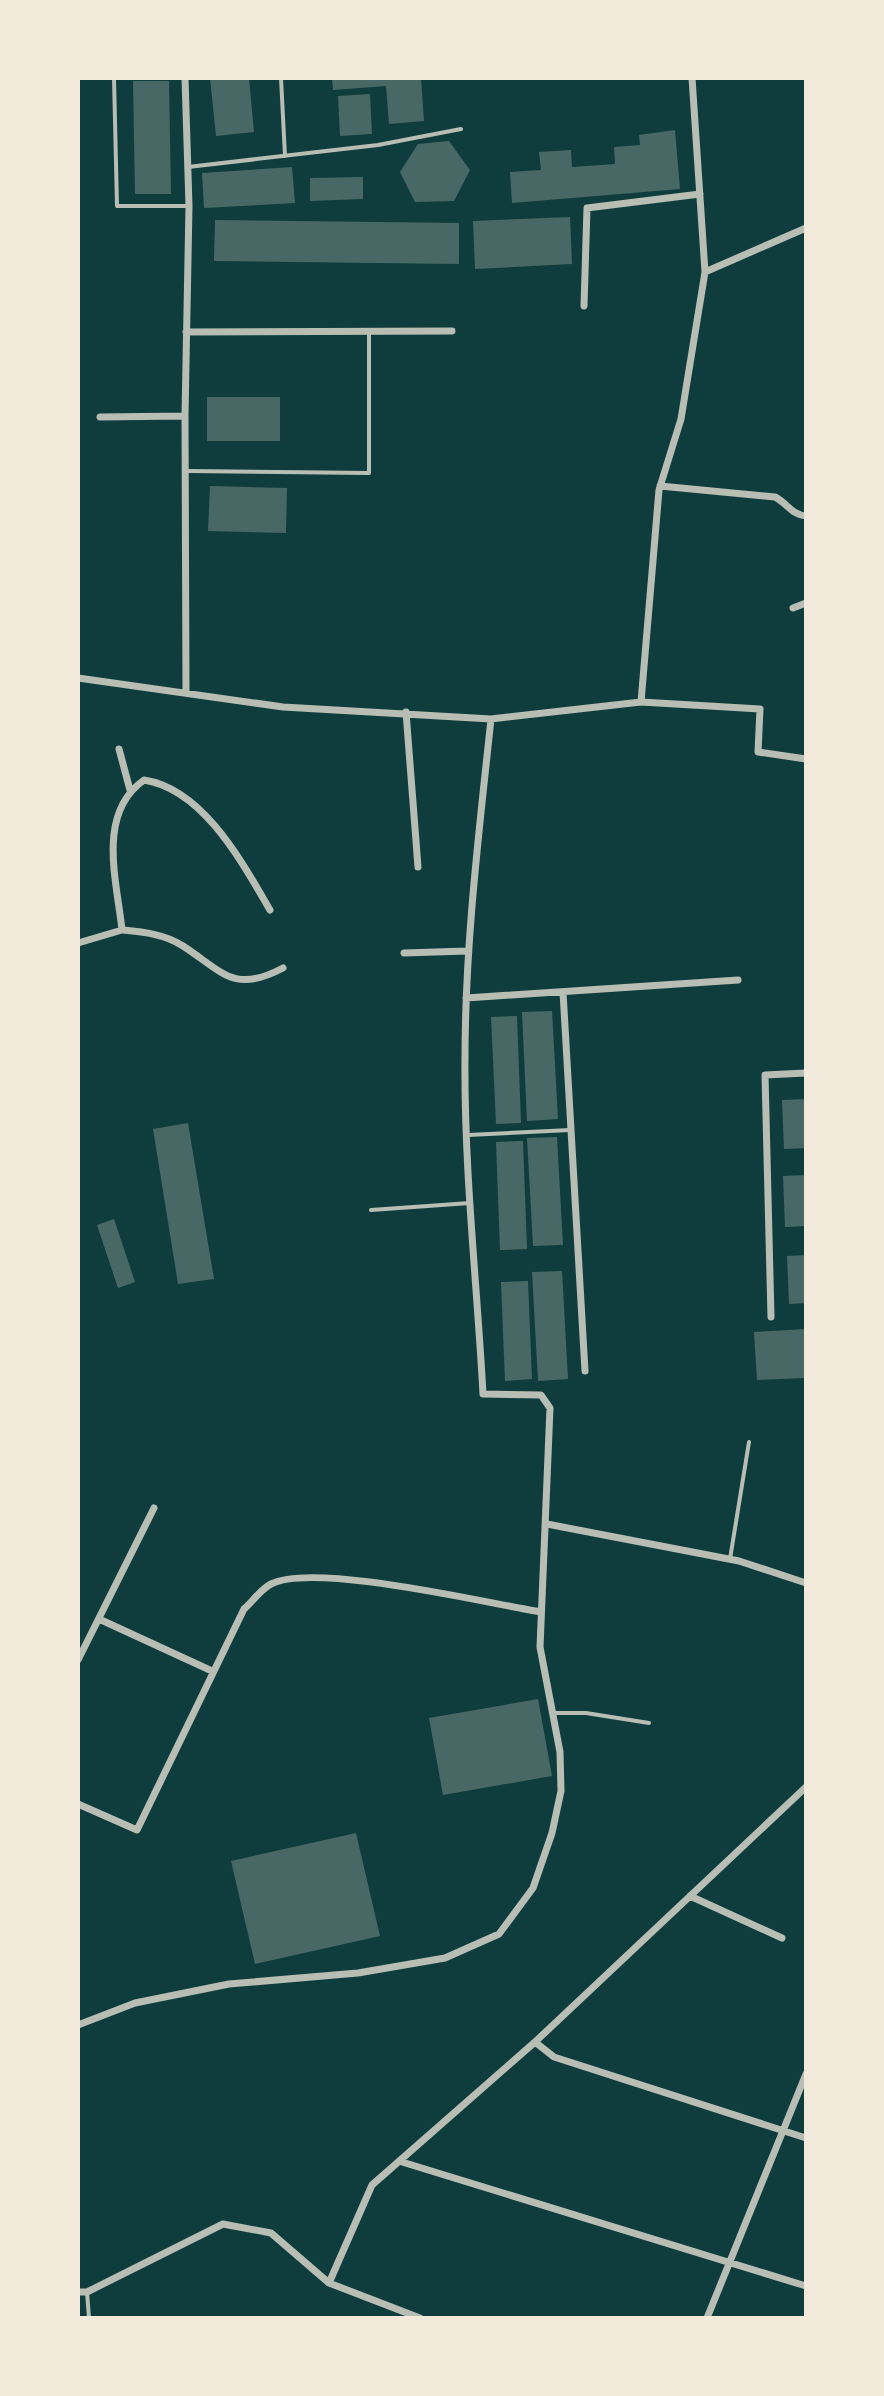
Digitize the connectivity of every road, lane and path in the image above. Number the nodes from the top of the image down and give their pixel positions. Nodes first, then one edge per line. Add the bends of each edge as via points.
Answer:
1 (114, 78) edge
2 (185, 78) edge
3 (281, 78) edge
4 (692, 78) edge
5 (461, 129) dead end
6 (285, 156) junction
7 (188, 167) junction
8 (700, 194) junction
9 (189, 206) junction
10 (806, 228) edge
11 (705, 272) junction
12 (584, 306) dead end
13 (369, 330) junction
14 (452, 331) dead end
15 (186, 332) junction
16 (185, 416) junction
17 (100, 417) dead end
18 (187, 471) junction
19 (660, 486) junction
20 (806, 516) edge
21 (806, 603) edge
22 (793, 608) dead end
23 (78, 678) edge
24 (186, 691) junction
25 (641, 702) junction
26 (406, 712) junction
27 (491, 719) junction
28 (119, 749) dead end
29 (806, 759) edge
30 (130, 790) junction
31 (418, 867) dead end
32 (270, 910) dead end
33 (122, 930) junction
34 (78, 943) edge
35 (467, 951) junction
36 (404, 953) dead end
37 (283, 968) dead end
38 (738, 980) dead end
39 (563, 992) junction
40 (466, 998) junction
41 (806, 1073) edge
42 (571, 1130) junction
43 (468, 1135) junction
44 (472, 1202) junction
45 (371, 1210) dead end
46 (771, 1317) dead end
47 (585, 1371) dead end
48 (749, 1442) dead end
49 (154, 1508) dead end
50 (547, 1524) junction
51 (730, 1559) junction
52 (806, 1583) edge
53 (541, 1612) junction
54 (99, 1619) junction
55 (78, 1660) edge
56 (212, 1671) junction
57 (552, 1713) junction
58 (649, 1723) dead end
59 (806, 1787) edge
60 (78, 1804) edge
61 (690, 1896) junction
62 (782, 1938) dead end
63 (78, 2025) edge
64 (535, 2042) junction
65 (806, 2074) edge
66 (786, 2131) junction
67 (806, 2138) edge
68 (402, 2162) junction
69 (730, 2263) junction
70 (329, 2283) junction
71 (806, 2286) edge
72 (82, 2292) edge
73 (89, 2318) edge
74 (420, 2318) edge
75 (707, 2318) edge

1 - 9 lane via 117,206
2 - 7 street
3 - 6 lane
4 - 8 street
5 - 6 lane
6 - 7 lane
7 - 9 street
8 - 11 street
8 - 12 street via 587,208
9 - 15 street
10 - 11 street
11 - 19 street via 681,419
13 - 14 street
13 - 15 street
13 - 18 lane via 369,473
15 - 16 street
16 - 17 street
16 - 18 street
18 - 24 street
19 - 20 street via 775,497
19 - 25 street
21 - 22 street
23 - 24 street
24 - 26 street via 283,707
25 - 27 street
25 - 29 street via 760,709 758,752
26 - 27 street
26 - 31 street
27 - 35 street
28 - 30 street
30 - 32 street via 144,780 167,784 228,839
30 - 33 street via 112,831
33 - 34 street
33 - 37 street via 181,944 237,979 260,980
35 - 36 street
35 - 40 street
38 - 39 street
39 - 40 street
39 - 42 street
40 - 43 street
41 - 46 street via 765,1075
42 - 43 lane
42 - 47 street
43 - 44 street
44 - 45 lane
44 - 50 street via 483,1394 541,1395 550,1408
48 - 51 lane
49 - 54 street
50 - 51 street
50 - 53 street
51 - 52 street
53 - 56 street via 340,1577 302,1576 270,1584 244,1609
53 - 57 street via 540,1647
54 - 55 street
54 - 56 street
56 - 60 street via 137,1830
57 - 58 lane
57 - 63 street via 561,1791 552,1833 533,1888 499,1934 445,1958 358,1973 229,1984 135,2003
59 - 61 street
61 - 62 street
61 - 64 street
64 - 66 street via 554,2057
64 - 68 street
65 - 66 street
66 - 67 street
66 - 69 street
68 - 69 street
68 - 70 street via 372,2185
69 - 71 street
69 - 75 street
70 - 72 street via 271,2233 223,2224
70 - 74 street
72 - 73 lane

